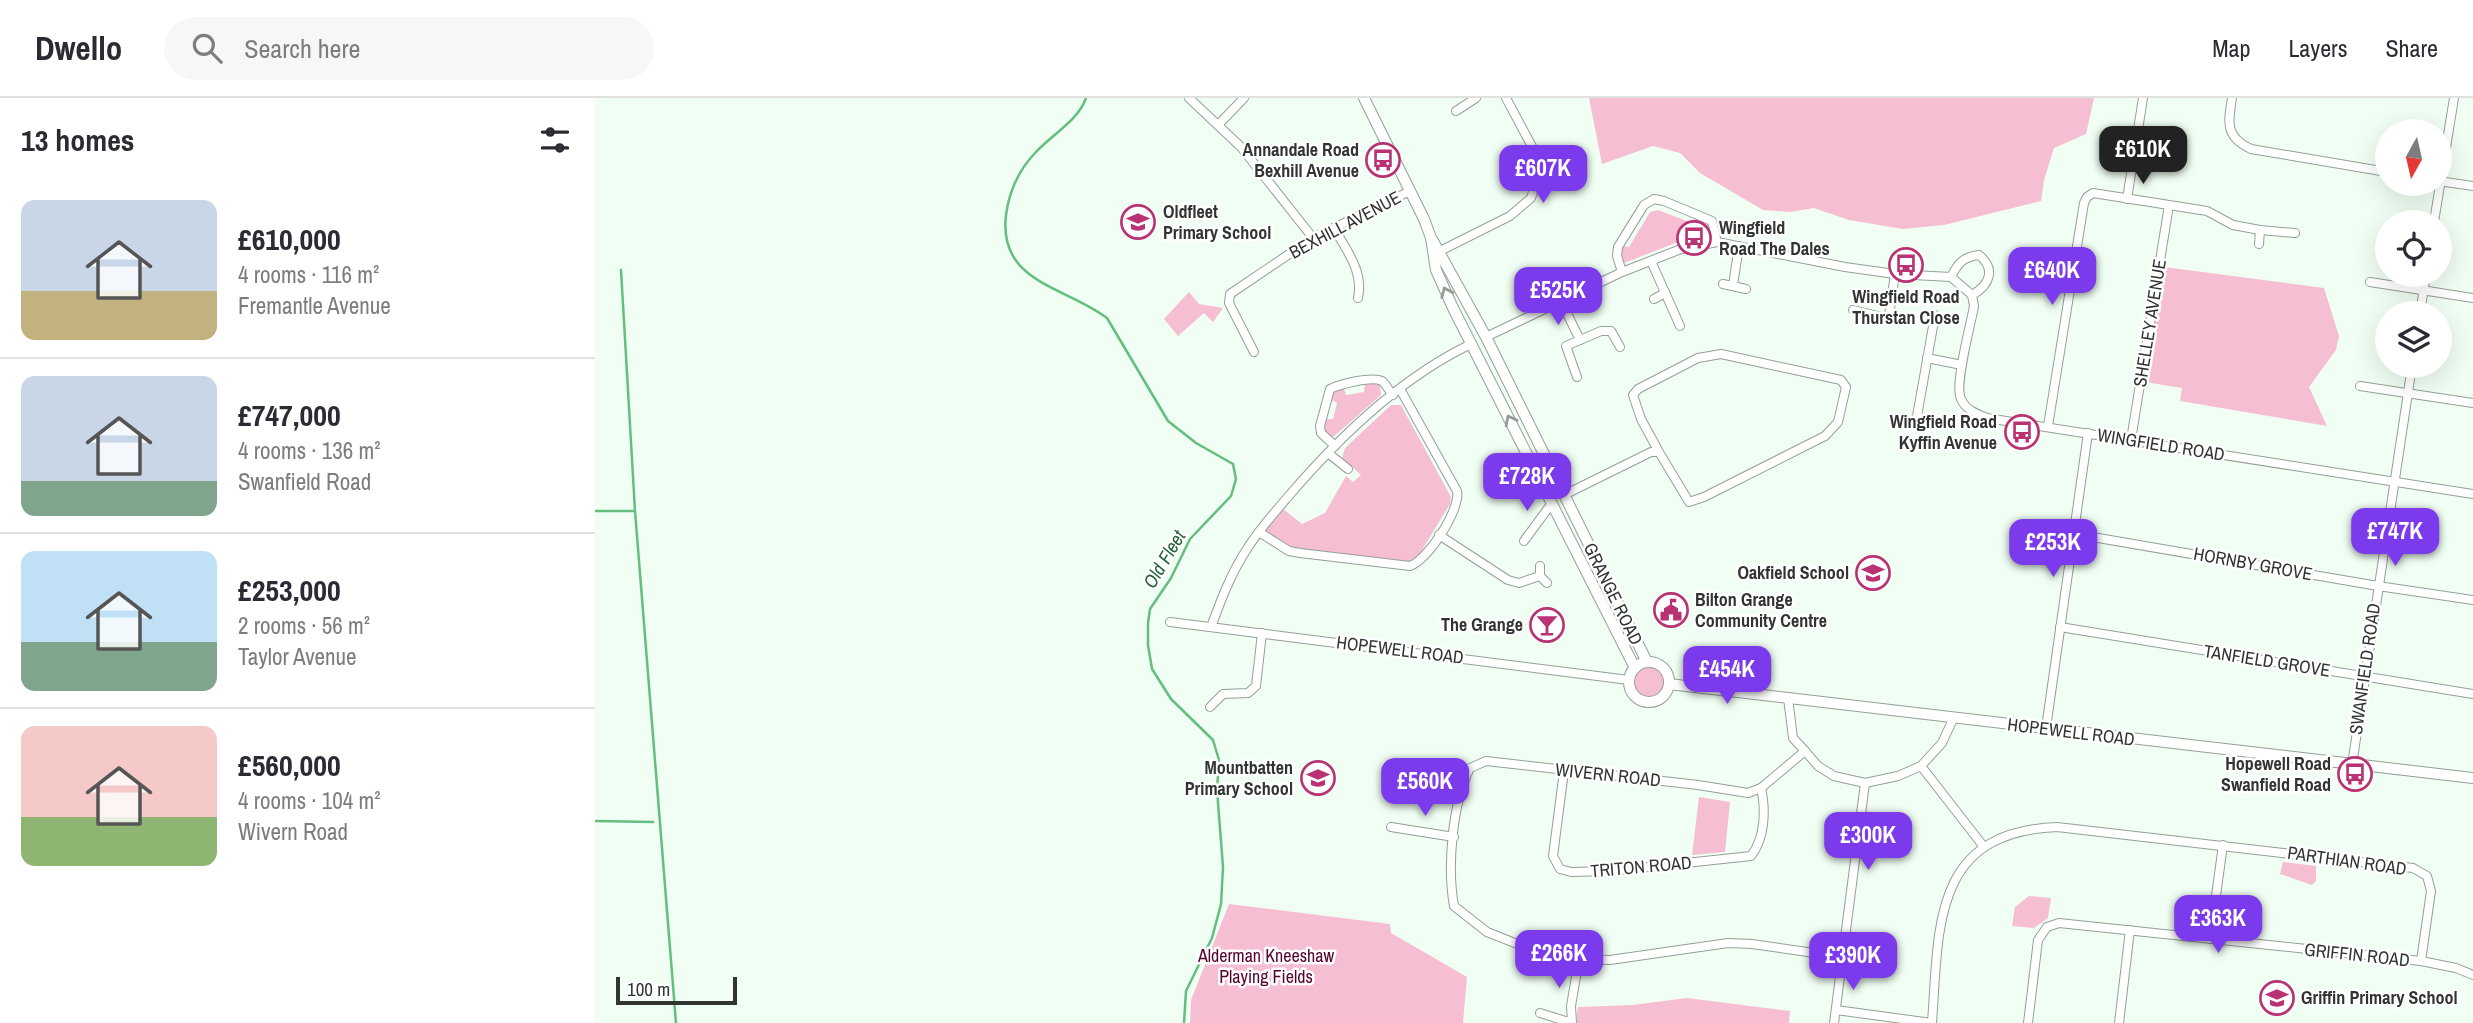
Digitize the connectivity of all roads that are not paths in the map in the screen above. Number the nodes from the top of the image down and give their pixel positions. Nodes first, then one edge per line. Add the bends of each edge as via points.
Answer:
1 (1189, 98) edge
2 (1244, 98) edge
3 (1364, 98) edge
4 (1476, 98) edge
5 (1506, 98) edge
6 (2143, 98) edge
7 (2232, 98) edge
8 (2454, 98) edge
9 (1456, 111) dead end
10 (2450, 119) edge
11 (1219, 124) junction
12 (2375, 170) edge
13 (2452, 183) edge
14 (2473, 186) edge
15 (1410, 191) junction
16 (2127, 199) junction
17 (2169, 205) junction
18 (1334, 228) junction
19 (2260, 230) junction
20 (2295, 233) dead end
21 (1313, 238) junction
22 (1717, 242) junction
23 (2259, 244) dead end
24 (1739, 246) junction
25 (1437, 253) junction
26 (1651, 261) junction
27 (1622, 272) junction
28 (1895, 274) junction
29 (1951, 277) junction
30 (2370, 282) dead end
31 (1723, 284) dead end
32 (1733, 285) junction
33 (2424, 287) edge
34 (1746, 289) dead end
35 (2424, 291) junction
36 (1665, 293) junction
37 (1972, 295) junction
38 (1358, 298) dead end
39 (2473, 298) edge
40 (1654, 299) dead end
41 (1562, 301) junction
42 (2422, 301) edge
43 (1853, 310) dead end
44 (1935, 315) dead end
45 (1680, 326) dead end
46 (1486, 337) junction
47 (1580, 340) junction
48 (1471, 344) junction
49 (1620, 347) dead end
50 (1254, 352) dead end
51 (1927, 358) junction
52 (1962, 365) junction
53 (1577, 377) dead end
54 (2410, 378) edge
55 (2360, 386) dead end
56 (1396, 392) junction
57 (2407, 395) junction
58 (2473, 403) edge
59 (1904, 420) dead end
60 (1916, 422) junction
61 (1928, 424) dead end
62 (2047, 426) junction
63 (2088, 433) junction
64 (2131, 440) junction
65 (1331, 450) junction
66 (1660, 452) junction
67 (1349, 469) dead end
68 (2393, 481) junction
69 (2473, 494) edge
70 (1564, 495) junction
71 (1552, 503) junction
72 (1259, 532) junction
73 (2075, 534) junction
74 (1439, 535) junction
75 (1524, 541) dead end
76 (1541, 566) dead end
77 (1540, 576) junction
78 (1547, 583) dead end
79 (2378, 586) junction
80 (2473, 600) edge
81 (1170, 622) dead end
82 (1212, 627) junction
83 (2060, 627) junction
84 (1262, 634) junction
85 (1647, 662) junction
86 (1635, 668) junction
87 (2364, 677) junction
88 (1629, 680) junction
89 (1669, 684) junction
90 (2473, 694) edge
91 (1788, 698) junction
92 (1210, 707) dead end
93 (1954, 718) junction
94 (2046, 728) junction
95 (1805, 751) junction
96 (2352, 765) junction
97 (1921, 766) junction
98 (1564, 771) junction
99 (2473, 778) edge
100 (1865, 783) junction
101 (1761, 788) junction
102 (1391, 827) dead end
103 (1454, 837) junction
104 (2223, 845) junction
105 (1984, 846) junction
106 (2130, 930) junction
107 (2210, 939) junction
108 (1842, 957) junction
109 (1579, 959) junction
110 (2421, 961) junction
111 (2473, 975) edge
112 (1836, 1010) junction
113 (1540, 1013) dead end
114 (1835, 1023) edge
115 (2028, 1023) edge
116 (2119, 1023) edge

1 - 11 street
2 - 11 street
3 - 15 street
4 - 9 street
5 - 25 street via 1536,154 1539,173 1531,198 1510,216
6 - 16 street
7 - 12 street via 2228,123 2239,144
8 - 10 street
11 - 21 street
13 - 14 street
15 - 18 street, BEXHILL AVENUE
15 - 25 street
16 - 17 street
16 - 62 street via 2093,193 2084,203
17 - 19 street via 2207,211 2233,225
17 - 64 street, SHELLEY AVENUE
18 - 21 street, BEXHILL AVENUE
18 - 38 street via 1356,266 1361,286
19 - 20 street
19 - 23 street
21 - 50 street, BEXHILL AVENUE via 1230,294 1229,303
22 - 24 street
22 - 26 street
22 - 27 street via 1712,221 1654,199 1644,205 1618,247
24 - 28 street
24 - 32 street
25 - 46 street, GRANGE ROAD
48 -> 25 street, GRANGE ROAD via 1436,270
26 - 27 street
26 - 36 street
27 - 41 street
28 - 29 street
28 - 43 street via 1889,316
29 - 37 street
29 - 37 street, WINGFIELD ROAD via 1967,256 1979,255 1988,262 1986,282
30 - 35 street
31 - 32 street
32 - 34 street
33 - 35 street
35 - 39 street
35 - 42 street
36 - 40 street
36 - 45 street
37 - 52 street, WINGFIELD ROAD via 1974,306
41 - 46 street
41 - 47 street
44 - 51 street
46 - 70 street, GRANGE ROAD
47 - 49 street via 1611,331
47 - 53 street via 1566,346
48 - 56 street
71 -> 48 street, GRANGE ROAD
51 - 52 street
51 - 60 street
52 - 62 street, WINGFIELD ROAD via 1960,398 1971,411 1987,418
54 - 57 street, SWANFIELD ROAD
55 - 57 street
56 - 65 street
56 - 65 street via 1374,379 1330,389 1320,426
56 - 74 street via 1457,491 1455,510
57 - 58 street
57 - 68 street, SWANFIELD ROAD
59 - 60 street
60 - 61 street
62 - 63 street, WINGFIELD ROAD
63 - 64 street, WINGFIELD ROAD
63 - 73 street
64 - 68 street, WINGFIELD ROAD
65 - 67 street
65 - 72 street
66 - 66 street via 1689,502 1704,497 1825,436 1838,422 1846,387 1841,380 1721,354 1698,358 1633,395
66 - 70 street via 1651,452
68 - 69 street, WINGFIELD ROAD
68 - 79 street, SWANFIELD ROAD
70 - 71 street
70 - 85 street, GRANGE ROAD
71 - 75 street
71 - 86 street, GRANGE ROAD
72 - 74 street via 1289,551 1410,566 1423,558
72 - 82 street via 1237,565
73 - 79 street, HORNBY GROVE
73 - 83 street
74 - 77 street via 1508,580 1520,583
76 - 77 street
77 - 78 street
79 - 80 street, HORNBY GROVE
79 - 87 street, SWANFIELD ROAD
81 - 82 street, HOPEWELL ROAD
82 - 84 street, HOPEWELL ROAD
83 - 87 street, TANFIELD GROVE
83 - 94 street
84 - 88 street, HOPEWELL ROAD
84 - 92 street via 1256,686 1248,693 1223,694
85 - 86 street
85 - 89 street via 1664,668
86 - 88 street
87 - 90 street, TANFIELD GROVE
87 - 96 street, SWANFIELD ROAD
88 - 89 street via 1632,692 1647,702 1664,696
89 - 91 street, HOPEWELL ROAD
91 - 93 street, HOPEWELL ROAD
91 - 95 street via 1793,738
93 - 94 street, HOPEWELL ROAD
93 - 97 street via 1942,743
94 - 96 street, HOPEWELL ROAD
95 - 100 street via 1834,776
95 - 101 street
96 - 99 street, HOPEWELL ROAD
97 - 100 street
97 - 105 street
98 - 101 street, WIVERN ROAD via 1748,793
98 - 101 street, TRITON ROAD via 1553,856 1560,869 1571,872 1751,856 1760,845 1765,803
98 - 103 street, WIVERN ROAD via 1486,761 1470,768 1461,786
100 - 108 street
102 - 103 street
103 - 109 street, WIVERN ROAD via 1450,883 1454,906 1487,932 1540,953
104 - 105 street, PARTHIAN ROAD via 2057,827 2027,829
104 - 107 street
104 - 110 street, PARTHIAN ROAD via 2413,869 2427,876 2431,891
105 - 112 street, PARTHIAN ROAD via 1959,873 1943,908 1932,1023
106 - 107 street, GRIFFIN ROAD
106 - 115 street, GRIFFIN ROAD via 2059,923 2046,927 2038,940
106 - 116 street
107 - 110 street, GRIFFIN ROAD
108 - 109 street, WIVERN ROAD via 1728,943 1610,960
108 - 112 street
109 - 113 street via 1572,1023
110 - 111 street, GRIFFIN ROAD
112 - 114 street

